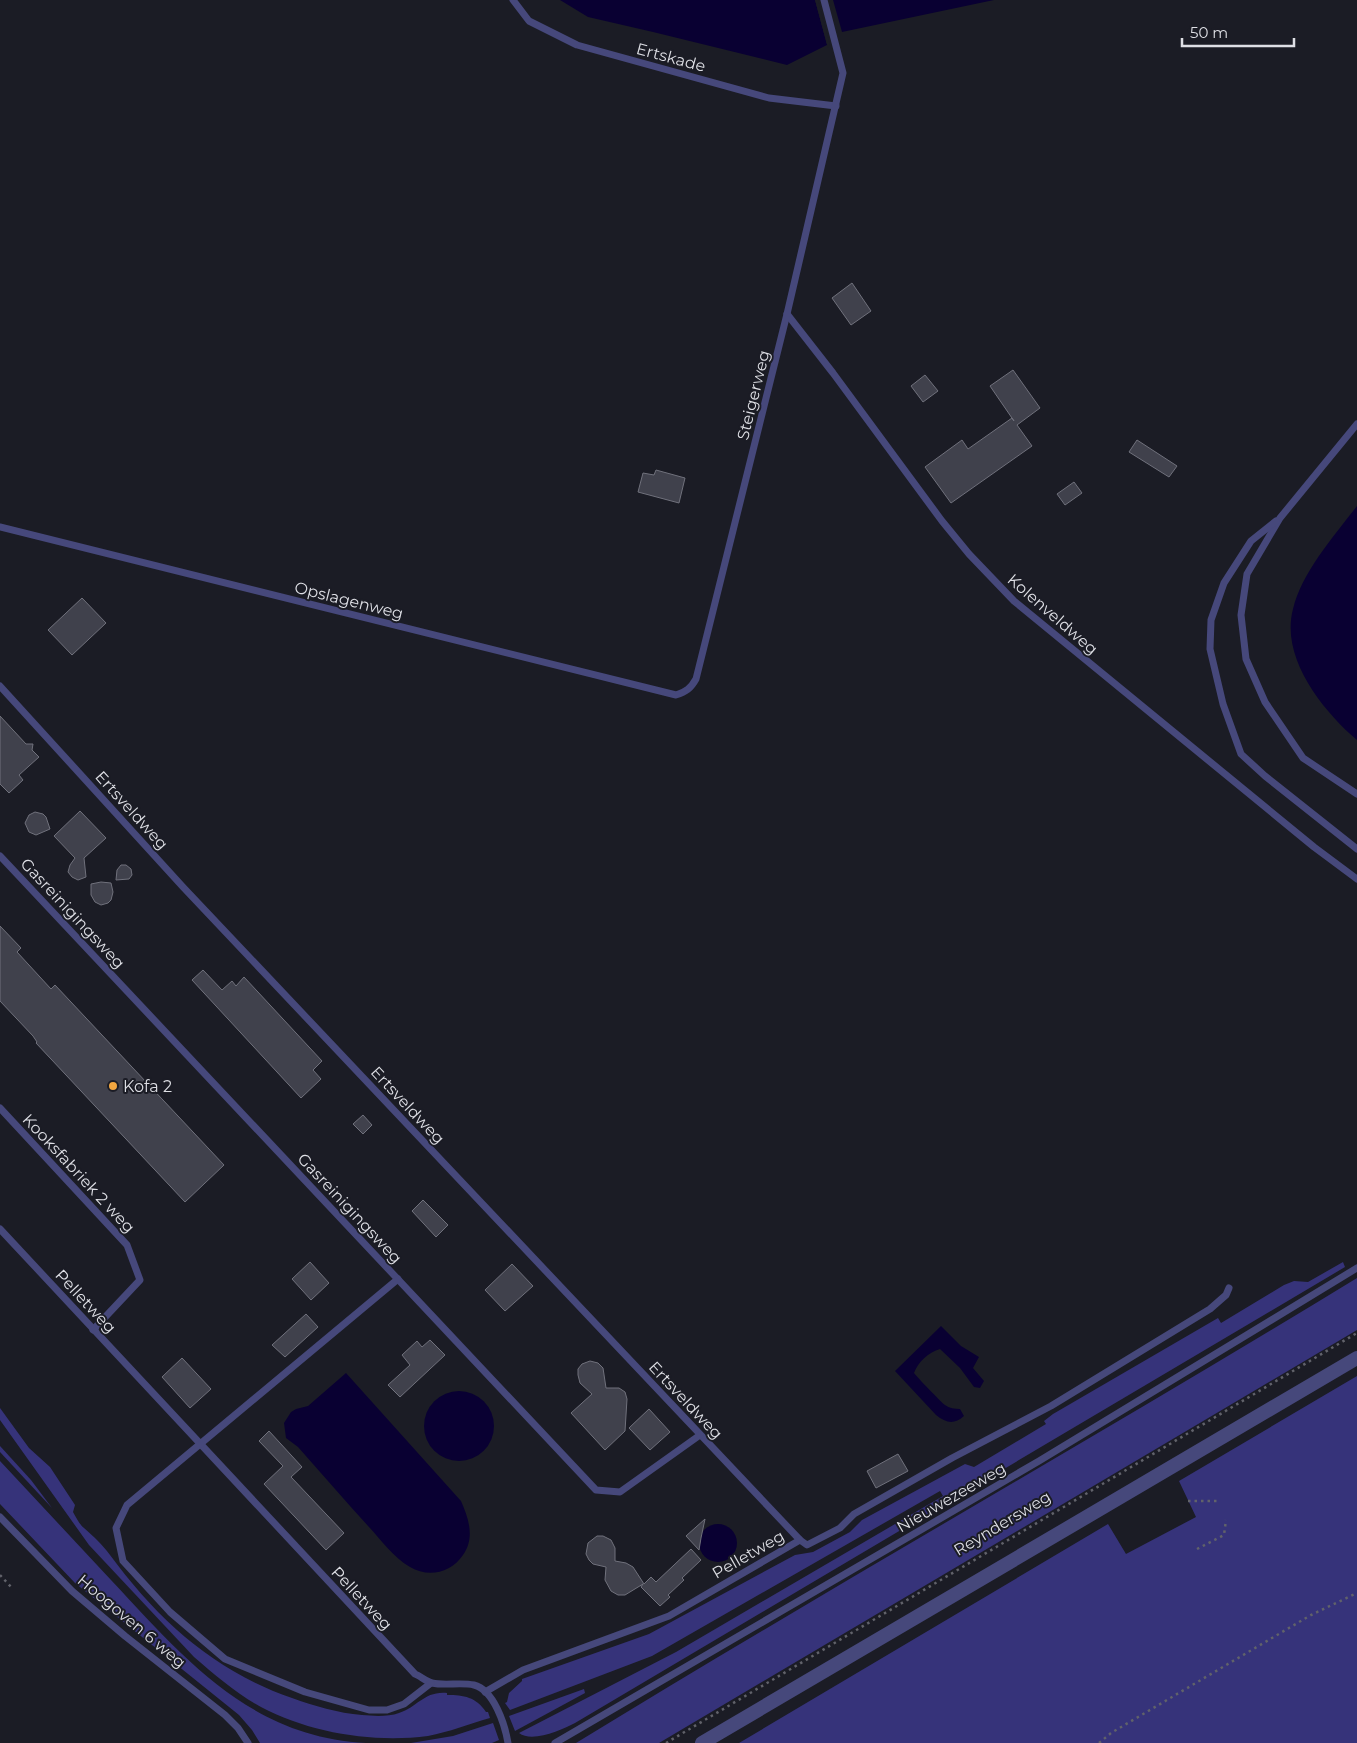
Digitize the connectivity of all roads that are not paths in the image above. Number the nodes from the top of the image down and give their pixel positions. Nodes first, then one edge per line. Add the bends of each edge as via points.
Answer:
1 (513, 0) edge
2 (824, 0) edge
3 (836, 106) junction
4 (788, 314) junction
5 (1357, 424) edge
6 (1280, 518) junction
7 (0, 527) edge
8 (0, 686) edge
9 (690, 688) joint
10 (1357, 794) edge
11 (1357, 849) edge
12 (0, 856) edge
13 (1357, 879) edge
14 (0, 1108) edge
15 (0, 1229) edge
16 (1357, 1268) edge
17 (398, 1279) junction
18 (1229, 1288) dead end
19 (94, 1330) junction
20 (1357, 1358) edge
21 (700, 1435) junction
22 (200, 1445) junction
23 (0, 1517) edge
24 (800, 1540) junction
25 (431, 1682) junction
26 (485, 1692) junction
27 (248, 1743) edge
28 (508, 1743) edge
29 (555, 1743) edge
30 (702, 1743) edge

1 - 3 lane, Ertskade via 529,20 577,45 769,98
2 - 3 lane, Steigerweg via 843,73
3 - 4 lane, Steigerweg
4 - 9 lane, Steigerweg via 696,679
4 - 13 lane, Kolenveldweg via 942,522 1014,602 1314,848
5 - 6 lane
6 - 10 lane via 1247,574 1241,615 1246,658 1265,702 1303,758
6 - 11 lane via 1252,541 1224,583 1210,620 1210,650 1223,704 1241,754
7 - 9 lane, Opslagenweg via 676,695
8 - 21 lane, Ertsveldweg via 190,894
12 - 17 lane, Gasreinigingsweg
14 - 19 lane, Kooksfabriek 2 weg via 126,1245 140,1280
15 - 19 lane, Pelletweg
16 - 29 lane, Nieuwezeeweg via 1039,1461
17 - 21 lane, Gasreinigingsweg via 596,1490 620,1492
17 - 22 lane
18 - 24 lane via 1210,1309 1051,1406 878,1500 854,1514 840,1528 807,1545
19 - 22 lane, Pelletweg
20 - 30 street
21 - 24 lane, Ertsveldweg
22 - 25 lane, Pelletweg via 400,1659 415,1674
22 - 25 lane via 127,1505 116,1528 122,1562 170,1612 225,1660 305,1692 369,1710 388,1710 404,1704
23 - 27 lane, Hoogoven 6 weg via 72,1591 225,1715
24 - 26 lane, Pelletweg via 669,1616 523,1670
25 - 26 lane, Pelletweg via 476,1685
26 - 28 lane via 501,1717

